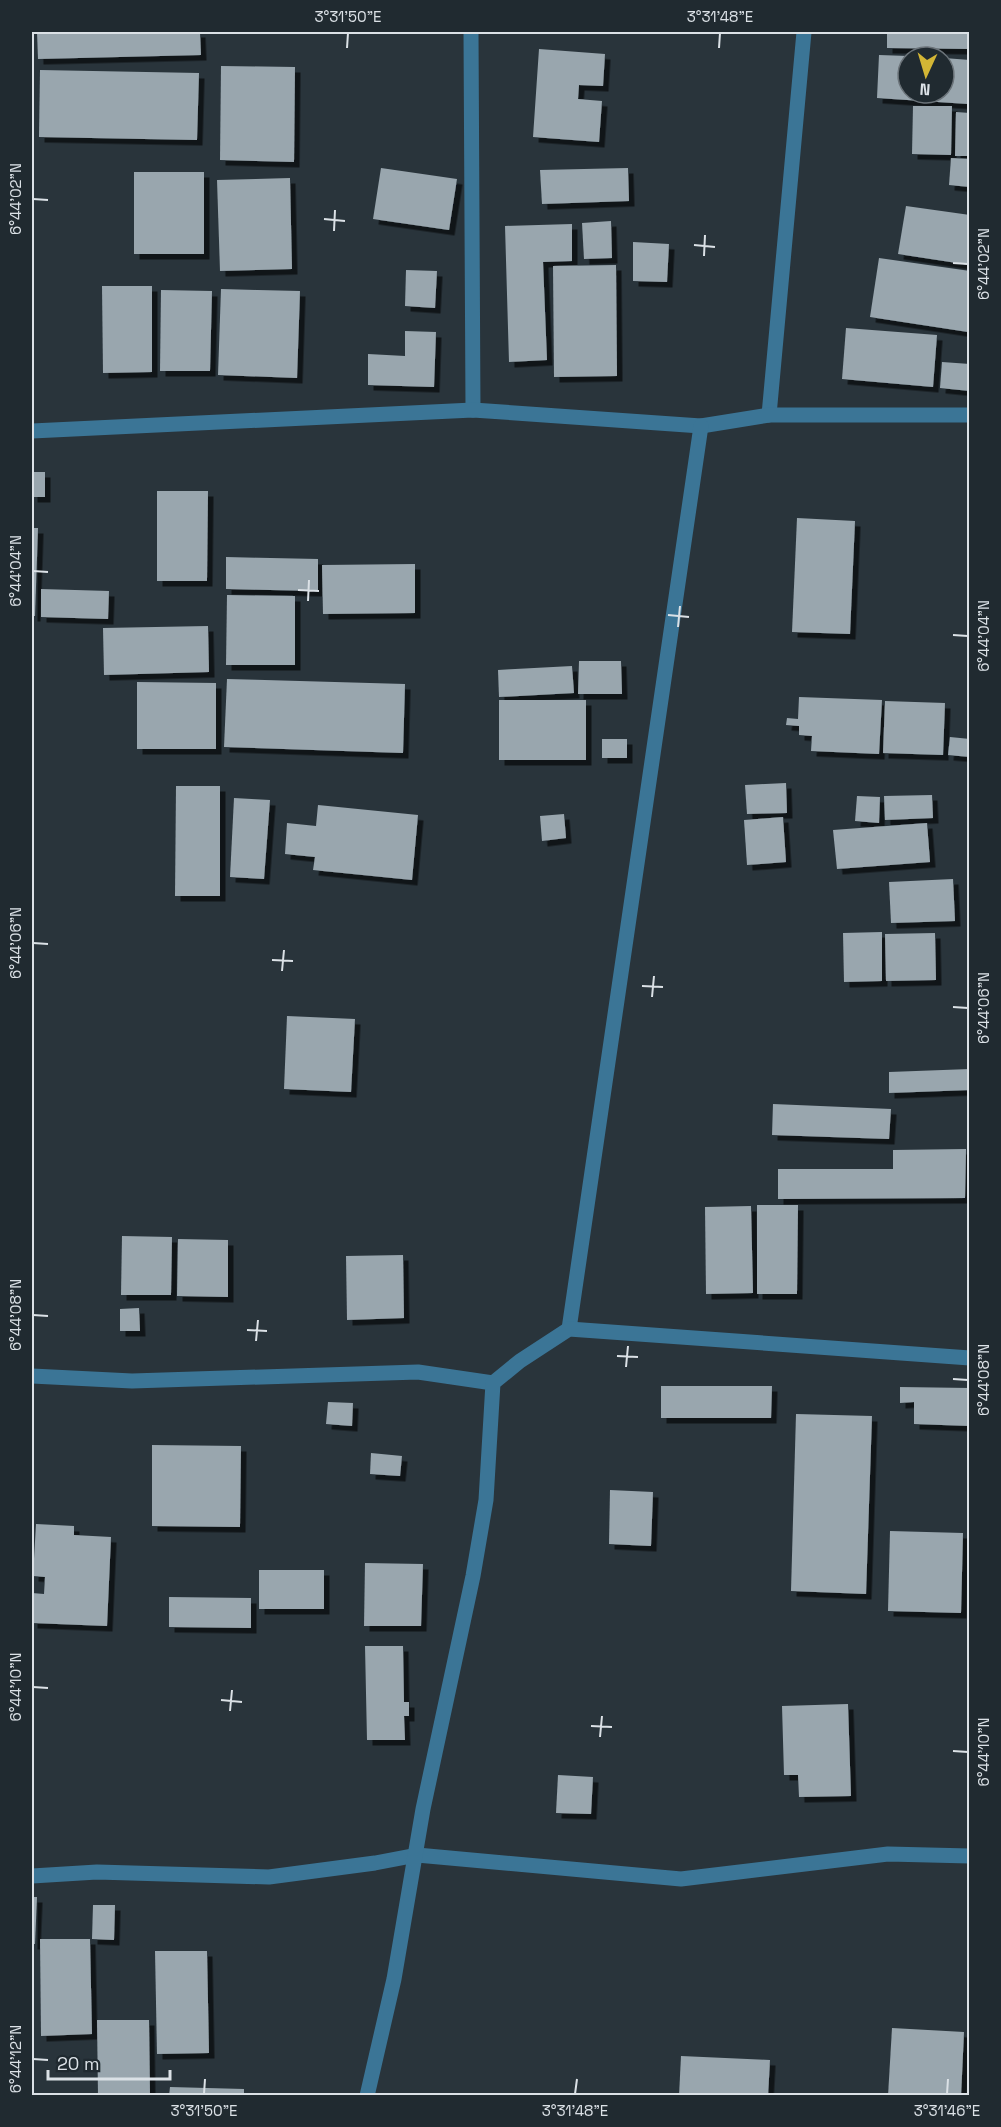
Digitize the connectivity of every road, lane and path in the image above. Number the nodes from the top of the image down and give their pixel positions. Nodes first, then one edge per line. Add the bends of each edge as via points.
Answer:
1 (471, 32) edge
2 (804, 32) edge
3 (473, 410) junction
4 (769, 415) junction
5 (969, 415) edge
6 (701, 426) junction
7 (32, 431) edge
8 (569, 1329) junction
9 (969, 1358) edge
10 (32, 1376) edge
11 (493, 1383) junction
12 (417, 1855) junction
13 (969, 1856) edge
14 (32, 1876) edge
15 (367, 2096) edge

1 - 3 street
2 - 4 street
3 - 6 street
3 - 7 street
4 - 5 street
4 - 6 street
6 - 8 street
8 - 9 street
8 - 11 street
10 - 11 street via 132,1381 418,1372
11 - 12 street via 486,1500
12 - 13 street via 681,1880 888,1854
12 - 14 street via 269,1877 97,1872
12 - 15 street

